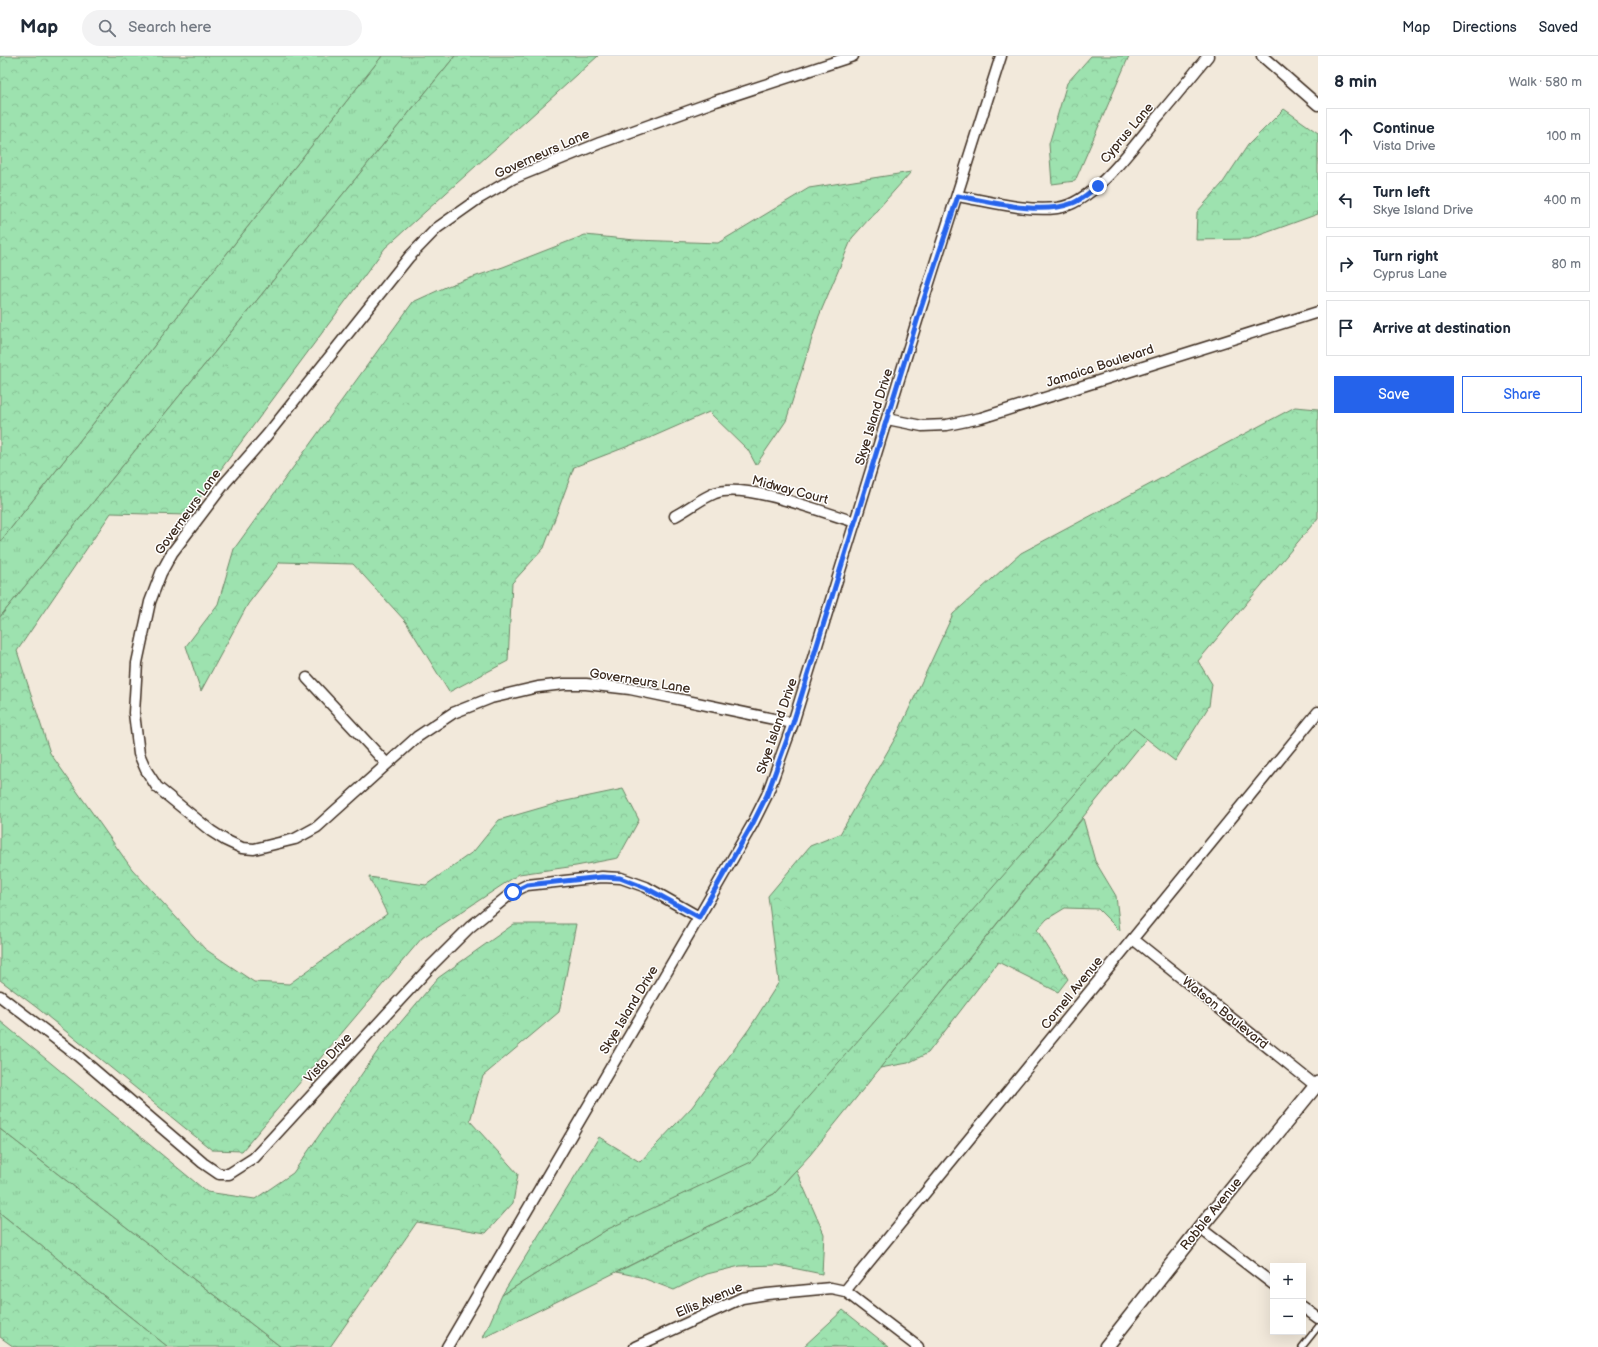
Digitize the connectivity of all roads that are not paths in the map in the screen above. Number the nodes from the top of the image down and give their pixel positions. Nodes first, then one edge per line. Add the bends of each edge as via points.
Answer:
1 (853, 56) edge
2 (1001, 56) edge
3 (1208, 56) edge
4 (1262, 56) edge
5 (1318, 105) edge
6 (958, 196) junction
7 (1318, 312) edge
8 (887, 419) junction
9 (675, 516) dead end
10 (855, 522) junction
11 (307, 678) dead end
12 (1318, 712) edge
13 (793, 723) junction
14 (386, 763) junction
15 (699, 917) junction
16 (1133, 939) junction
17 (0, 996) edge
18 (1317, 1085) edge
19 (1200, 1228) junction
20 (1270, 1282) edge
21 (845, 1290) junction
22 (1306, 1309) edge
23 (1318, 1318) edge
24 (1318, 1327) edge
25 (447, 1347) edge
26 (635, 1347) edge
27 (918, 1347) edge
28 (1106, 1347) edge
29 (1302, 1347) edge

1 - 14 street, Governeurs Lane via 716,101 514,178 437,228 409,257 267,435 225,483 172,553 150,602 137,670 134,713 139,754 157,787 210,831 242,848 254,849 295,838 317,827
2 - 6 street, Skye Island Drive
3 - 6 street, Cyprus Lane via 1121,162 1098,186 1074,203 1057,208 1028,208
4 - 5 street
6 - 8 street, Skye Island Drive
7 - 8 street, Jamaica Boulevard via 981,418 947,425 922,426
8 - 10 street, Skye Island Drive
9 - 10 street, Midway Court via 716,493 736,490 760,493
10 - 13 street, Skye Island Drive
11 - 14 street
12 - 16 street, Cornell Avenue
13 - 14 street, Governeurs Lane via 630,689 564,684 491,698 453,714 417,736
13 - 15 street, Skye Island Drive via 764,801
15 - 17 street, Vista Drive via 646,888 620,878 602,877 527,885 513,892 470,927 432,965 254,1158 229,1174 219,1174 203,1163 78,1056
15 - 25 street, Skye Island Drive
16 - 18 street, Watson Boulevard
16 - 21 street, Cornell Avenue
18 - 19 street, Robble Avenue
19 - 20 street
19 - 28 street, Robble Avenue
21 - 26 street, Ellis Avenue via 831,1288 742,1298
21 - 27 street
22 - 23 street
24 - 29 lane

